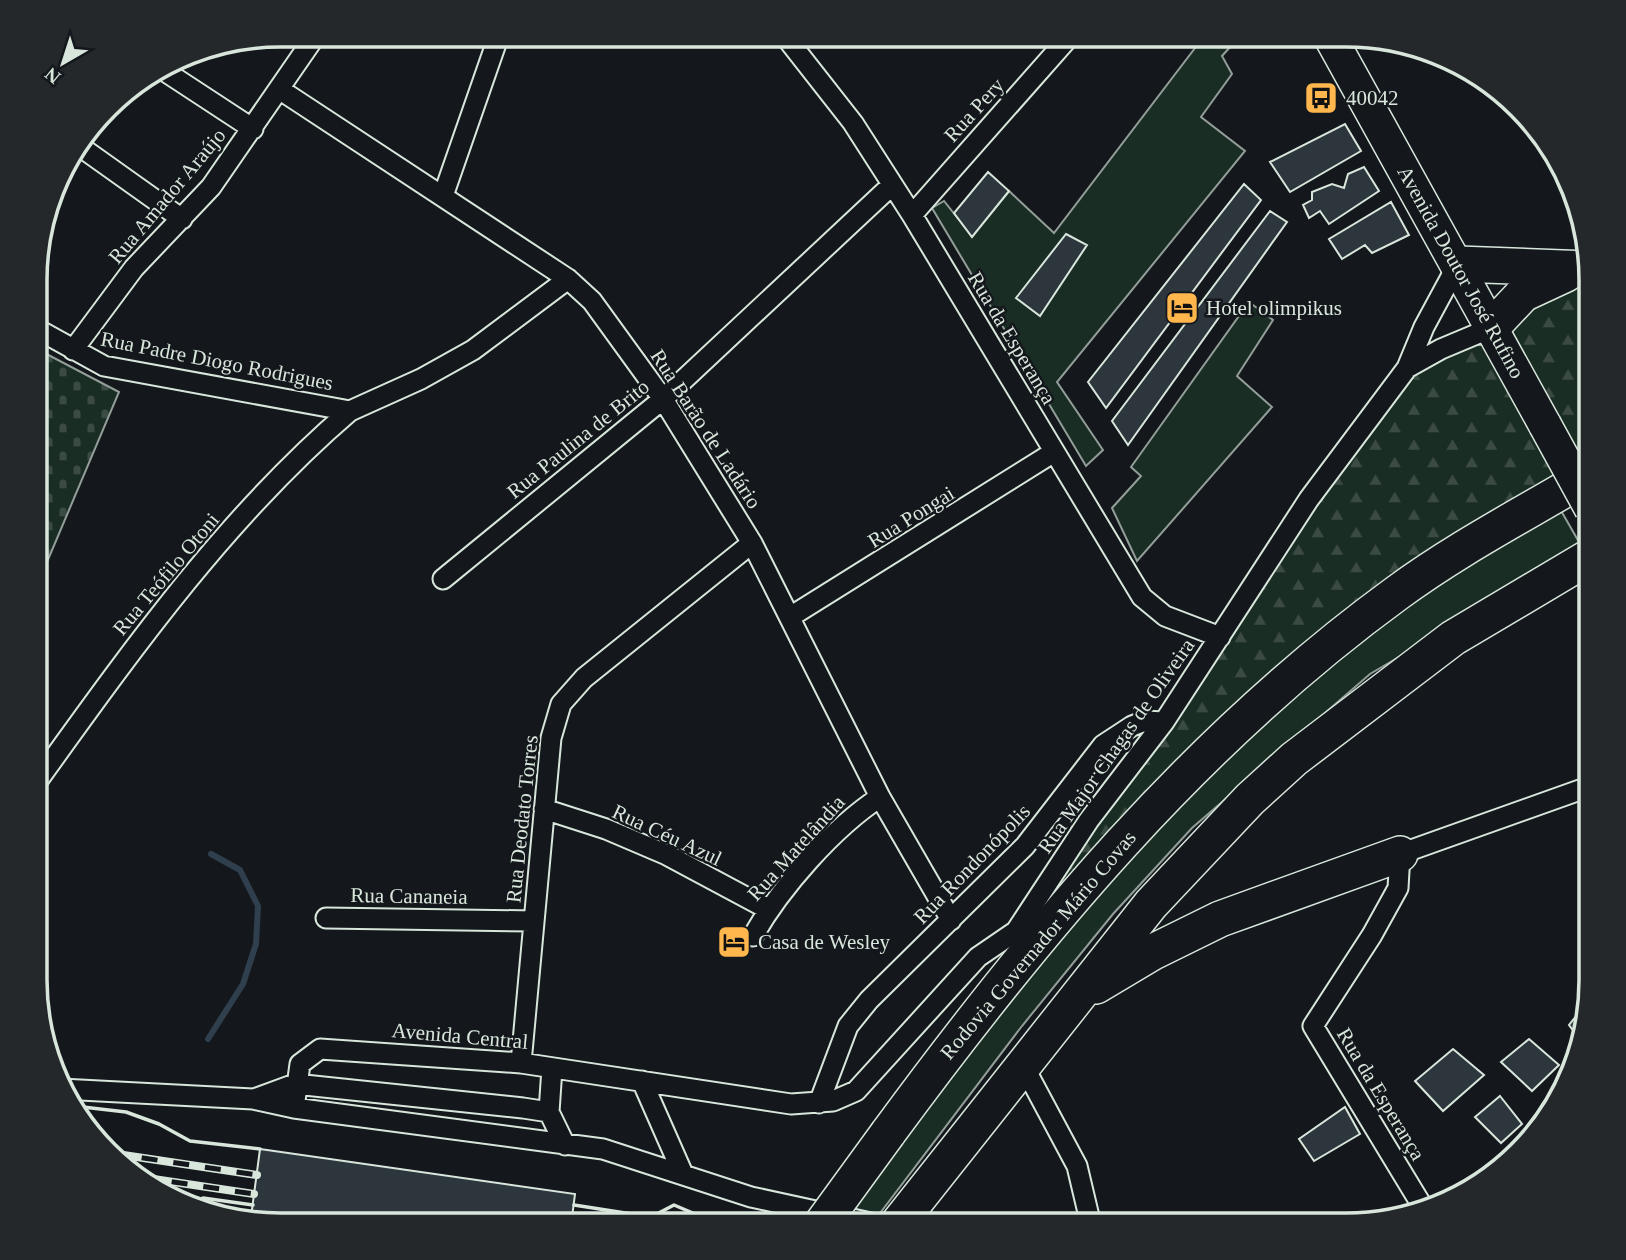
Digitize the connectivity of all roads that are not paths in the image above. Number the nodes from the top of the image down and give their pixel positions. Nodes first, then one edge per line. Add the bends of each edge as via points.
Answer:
1 (307, 48) edge
2 (494, 48) edge
3 (794, 48) edge
4 (1060, 48) edge
5 (1336, 48) edge
6 (170, 75) edge
7 (279, 89) junction
8 (253, 129) junction
9 (87, 151) edge
10 (892, 185) junction
11 (443, 195) junction
12 (912, 215) junction
13 (182, 219) junction
14 (1458, 264) junction
15 (1578, 270) edge
16 (1578, 271) edge
17 (568, 279) junction
18 (1491, 328) junction
19 (47, 335) edge
20 (73, 350) junction
21 (1407, 368) junction
22 (663, 399) junction
23 (350, 411) junction
24 (1054, 452) junction
25 (1579, 482) edge
26 (1579, 487) edge
27 (752, 543) junction
28 (1579, 563) edge
29 (443, 579) dead end
30 (790, 617) junction
31 (1220, 637) junction
32 (1164, 722) junction
33 (48, 767) edge
34 (1578, 791) edge
35 (880, 797) junction
36 (544, 809) junction
37 (1400, 854) junction
38 (768, 909) junction
39 (326, 918) dead end
40 (951, 920) junction
41 (534, 921) junction
42 (1016, 931) junction
43 (753, 936) dead end
44 (1078, 996) junction
45 (521, 1063) junction
46 (1023, 1065) junction
47 (552, 1068) junction
48 (933, 1072) junction
49 (642, 1081) junction
50 (295, 1084) junction
51 (75, 1090) edge
52 (253, 1099) junction
53 (819, 1103) junction
54 (294, 1108) junction
55 (549, 1112) junction
56 (565, 1145) junction
57 (683, 1174) junction
58 (1419, 1201) edge
59 (822, 1213) edge
60 (830, 1213) edge
61 (907, 1213) edge
62 (1088, 1213) edge

1 - 7 street, Rua Amador Araújo
2 - 11 street
3 - 10 street, Rua da Esperança via 853,123
4 - 12 street, Rua Pery
5 - 14 main road, Avenida Doutor José Rufino
6 - 8 street
7 - 8 street, Rua Amador Araújo
7 - 11 street, Rua Barão de Ladário
8 - 13 street, Rua Amador Araújo
9 - 13 street
10 - 12 street, Rua da Esperança
10 - 22 street, Rua Paulina de Brito
11 - 17 street, Rua Barão de Ladário
12 - 24 street, Rua da Esperança
13 - 20 street, Rua Amador Araújo via 134,268
14 - 15 highway
14 - 18 main road, Avenida Doutor José Rufino
14 - 21 street, Rua Major Chagas de Oliveira
16 - 18 highway via 1530,289
17 - 22 street, Rua Barão de Ladário via 592,301
17 - 23 street, Rua Padre Diogo Rodrigues via 473,350
18 - 21 street, Rua Major Chagas de Oliveira
18 - 26 main road, Avenida Doutor José Rufino, bridge
19 - 20 street, Rua Padre Diogo Rodrigues
20 - 23 street, Rua Padre Diogo Rodrigues via 104,366
21 - 31 street, Rua Major Chagas de Oliveira via 1309,499
22 - 27 street, Rua Barão de Ladário
22 - 29 street, Rua Paulina de Brito
23 - 33 street, Rua Teófilo Otoni via 272,483 154,622
24 - 30 street, Rua Pongai
24 - 31 street, Rua da Esperança via 1148,603 1165,616
25 - 48 highway, Rodovia Governador Mário Covas via 1398,592 1293,674 1115,848
27 - 30 street, Rua Barão de Ladário
27 - 36 street, Rua Deodato Torres via 569,693 551,738
28 - 44 highway via 1453,638 1294,759 1151,904
30 - 35 street, Rua Barão de Ladário
31 - 32 street, Rua Major Chagas de Oliveira
32 - 40 street, Rua Rondonópolis via 1132,726 1103,745 1026,846
32 - 42 street, Rua Major Chagas de Oliveira via 1089,820
34 - 37 street
35 - 38 street, Rua Matelândia via 848,821
35 - 40 street, Rua Barão de Ladário
36 - 38 street, Rua Céu Azul via 667,855
36 - 41 street, Rua Deodato Torres
37 - 44 highway via 1220,919
37 - 58 street, Rua da Esperança via 1398,888 1313,1026
38 - 43 street, Rua Matelândia
39 - 41 street, Rua Cananeia
40 - 53 street, Rua Rondonópolis via 890,977 848,1026
41 - 45 street, Rua Deodato Torres
42 - 48 highway via 950,1026
42 - 53 street, Rua Major Chagas de Oliveira via 978,957 856,1091
44 - 46 highway
45 - 47 street, Avenida Central
45 - 50 street, Avenida Central via 320,1049 302,1061
46 - 61 highway
46 - 62 street via 1077,1166
47 - 49 street, Avenida Central
47 - 55 street
48 - 60 highway, Rodovia Governador Mário Covas, bridge
49 - 53 street, Avenida Central via 790,1104
49 - 57 street
50 - 52 street
50 - 54 street
50 - 55 street
51 - 52 street
52 - 54 street
54 - 56 street
55 - 56 street
56 - 57 street via 603,1149
57 - 59 street via 751,1197

